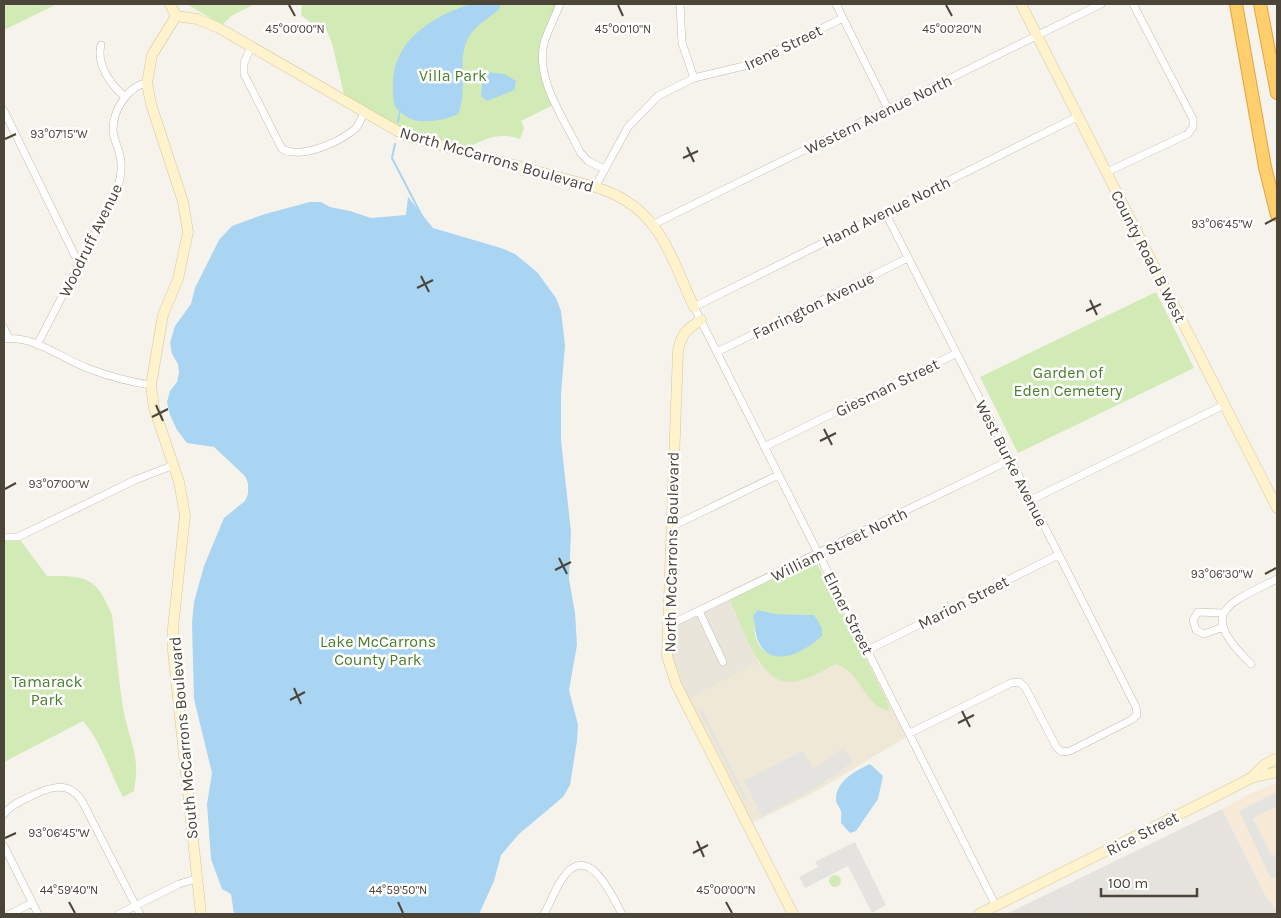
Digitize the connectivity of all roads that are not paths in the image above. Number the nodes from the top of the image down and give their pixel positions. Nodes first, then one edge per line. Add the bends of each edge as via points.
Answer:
1 (170, 4) edge
2 (560, 4) edge
3 (680, 4) edge
4 (836, 4) edge
5 (1021, 4) edge
6 (1101, 4) edge
7 (1134, 4) edge
8 (1236, 4) edge
9 (1260, 4) edge
10 (176, 16) junction
11 (843, 18) junction
12 (1037, 35) junction
13 (101, 46) dead end
14 (251, 47) junction
15 (694, 78) junction
16 (147, 83) junction
17 (1277, 93) edge
18 (125, 97) junction
19 (888, 109) junction
20 (4, 111) edge
21 (1256, 111) junction
22 (364, 113) junction
23 (1079, 116) junction
24 (604, 169) junction
25 (1107, 172) junction
26 (1277, 184) edge
27 (596, 187) junction
28 (885, 212) junction
29 (1277, 215) edge
30 (654, 224) junction
31 (908, 258) junction
32 (79, 264) junction
33 (694, 307) junction
34 (701, 320) junction
35 (4, 328) edge
36 (6, 339) edge
37 (37, 345) junction
38 (717, 352) junction
39 (955, 354) junction
40 (151, 385) junction
41 (1224, 405) junction
42 (764, 448) junction
43 (1010, 460) junction
44 (174, 465) junction
45 (778, 475) junction
46 (1031, 500) junction
47 (1277, 508) edge
48 (671, 527) junction
49 (4, 537) edge
50 (819, 552) junction
51 (1058, 555) junction
52 (1277, 579) edge
53 (699, 611) junction
54 (1222, 613) junction
55 (667, 626) junction
56 (1222, 627) junction
57 (868, 650) junction
58 (723, 662) dead end
59 (1251, 664) dead end
60 (910, 733) junction
61 (1277, 758) edge
62 (1277, 772) edge
63 (1251, 778) junction
64 (4, 814) edge
65 (4, 846) edge
66 (196, 879) junction
67 (32, 903) junction
68 (135, 906) junction
69 (996, 906) junction
70 (10, 914) edge
71 (38, 914) edge
72 (119, 914) edge
73 (140, 914) edge
74 (201, 914) edge
75 (544, 914) edge
76 (622, 914) edge
77 (794, 914) edge
78 (979, 914) edge

1 - 10 street
2 - 24 street via 545,42 542,58 545,77 580,152 588,161
3 - 15 street via 682,43
4 - 11 street
5 - 12 street, County Road B West
6 - 12 street, Western Avenue North
7 - 25 street via 1193,119 1193,127 1188,134
8 - 21 highway
9 - 17 highway
10 - 14 street, North McCarrons Boulevard via 207,22
10 - 16 street, South McCarrons Boulevard via 152,55
11 - 15 street, Irene Street via 738,69
11 - 19 street
12 - 19 street, Western Avenue North
12 - 23 street, County Road B West
13 - 18 street via 98,54 108,80
14 - 22 street, North McCarrons Boulevard
14 - 22 street via 244,63 244,74 282,148 290,153 338,140 355,129
15 - 24 street, Irene Street via 658,96 638,114 620,138
16 - 18 street via 136,85
16 - 40 street, South McCarrons Boulevard via 183,202 188,232 178,279 164,315
18 - 32 street, Woodruff Avenue via 113,129 121,162 120,181
19 - 30 street, Western Avenue North
20 - 32 street
21 - 26 highway
21 - 29 highway
22 - 27 street, North McCarrons Boulevard via 406,136
23 - 25 street, County Road B West
23 - 28 street, Hand Avenue North
24 - 27 street, Irene Street
25 - 41 street, County Road B West
27 - 30 street, North McCarrons Boulevard via 631,202
28 - 31 street, West Burke Avenue
28 - 33 street, Hand Avenue North
30 - 33 street, North McCarrons Boulevard
31 - 38 street, Farrington Avenue
31 - 39 street, West Burke Avenue
32 - 37 street, Woodruff Avenue
33 - 34 street, Elmer Street
34 - 38 street, Elmer Street
34 - 48 street, North McCarrons Boulevard via 681,335 678,351
35 - 36 street
36 - 37 street
37 - 40 street via 85,368
38 - 42 street, Elmer Street
39 - 42 street, Giesman Street
39 - 43 street, West Burke Avenue
40 - 44 street, South McCarrons Boulevard via 154,408
41 - 46 street
41 - 47 street, County Road B West
42 - 45 street, Elmer Street
43 - 46 street, West Burke Avenue
43 - 50 street, William Street North via 825,552
44 - 49 street via 135,480 18,537
44 - 66 street, South McCarrons Boulevard via 185,515 173,651
45 - 48 street
45 - 50 street, Elmer Street
46 - 51 street, West Burke Avenue
48 - 55 street, North McCarrons Boulevard
50 - 53 street, William Street North
50 - 57 street, Elmer Street
51 - 57 street, Marion Street
51 - 60 street, West Burke Avenue via 1136,707 1136,715 1096,738 1062,752 1019,682
52 - 54 street via 1235,600
53 - 55 street, William Street North
53 - 58 street
54 - 56 street
54 - 56 street via 1198,612 1193,620 1196,630 1204,634
55 - 77 street, North McCarrons Boulevard via 667,656 676,684
56 - 59 street via 1233,646
57 - 60 street, Elmer Street
60 - 69 street, Elmer Street
61 - 63 street, Rice Street
62 - 63 street, Rice Street
63 - 69 street, Rice Street
64 - 68 street via 15,803 50,787 71,790 83,802
65 - 67 street
66 - 68 street
66 - 74 street, South McCarrons Boulevard
67 - 70 street
67 - 71 street
68 - 72 street
68 - 73 street
69 - 78 street, Rice Street
75 - 76 street via 562,879 570,870 580,866 592,868 602,878

